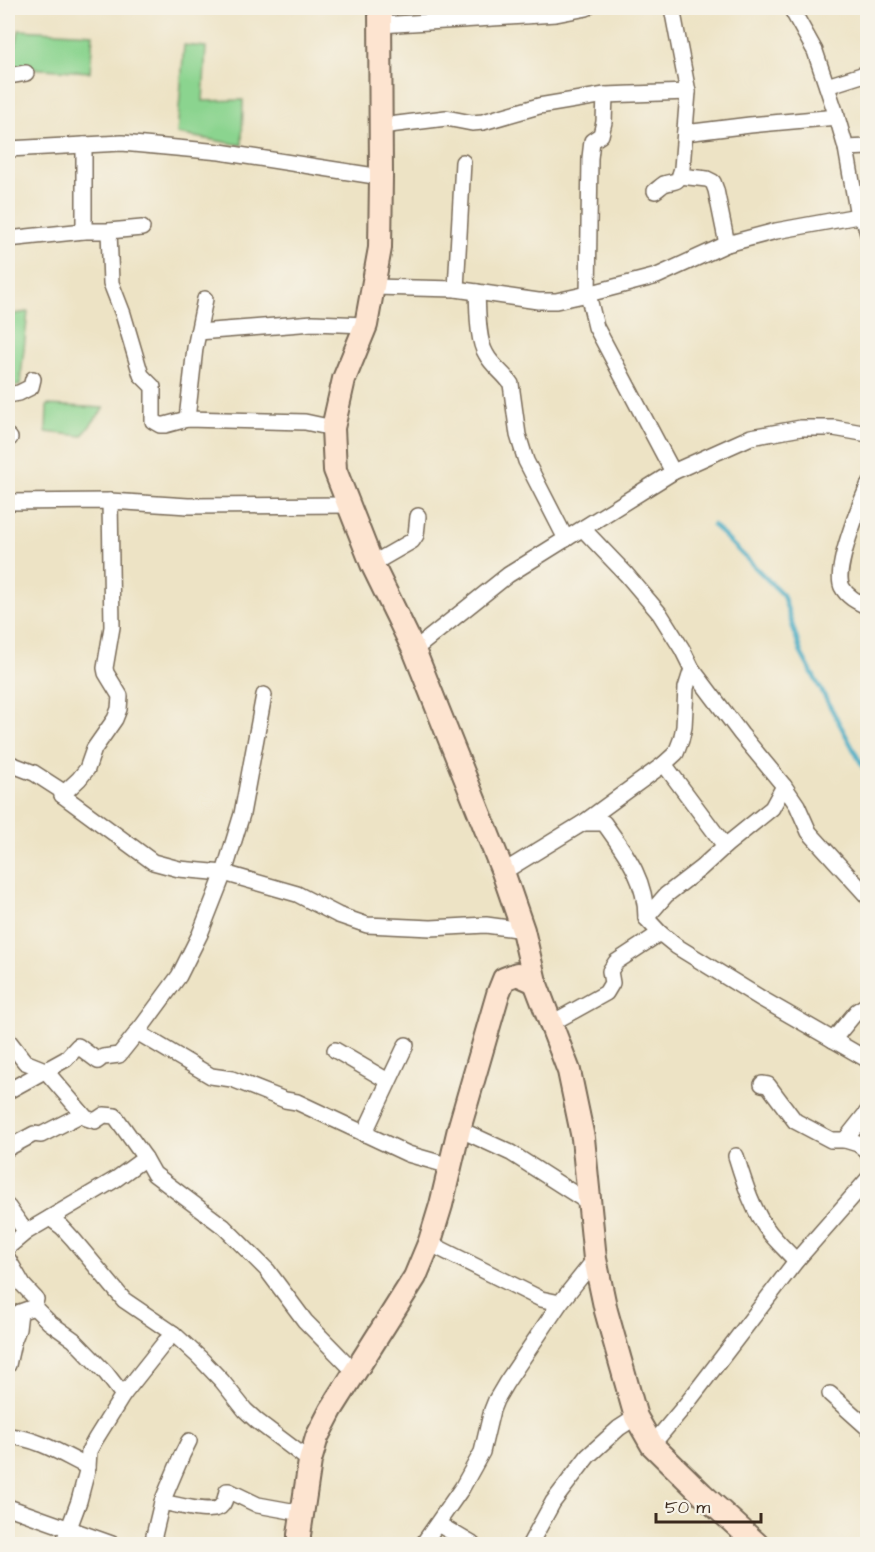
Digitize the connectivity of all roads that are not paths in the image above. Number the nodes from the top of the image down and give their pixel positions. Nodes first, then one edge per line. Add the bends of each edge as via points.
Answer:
1 (587, 8) edge
2 (672, 8) edge
3 (792, 8) edge
4 (380, 16) edge
5 (26, 73) dead end
6 (867, 73) edge
7 (8, 76) edge
8 (827, 86) junction
9 (688, 93) junction
10 (605, 94) junction
11 (837, 117) junction
12 (381, 126) junction
13 (685, 133) junction
14 (84, 145) junction
15 (867, 147) edge
16 (846, 148) junction
17 (8, 149) edge
18 (463, 162) dead end
19 (680, 176) junction
20 (381, 177) junction
21 (655, 191) dead end
22 (865, 224) edge
23 (142, 228) dead end
24 (84, 231) junction
25 (109, 231) junction
26 (8, 239) edge
27 (727, 244) junction
28 (373, 287) junction
29 (456, 289) junction
30 (477, 292) junction
31 (588, 294) junction
32 (205, 299) dead end
33 (366, 325) junction
34 (198, 332) junction
35 (33, 379) dead end
36 (8, 395) edge
37 (187, 419) junction
38 (333, 428) junction
39 (867, 434) edge
40 (673, 472) junction
41 (867, 486) edge
42 (110, 501) junction
43 (8, 502) edge
44 (349, 505) junction
45 (418, 516) dead end
46 (583, 529) junction
47 (566, 539) junction
48 (372, 564) junction
49 (867, 607) edge
50 (414, 650) junction
51 (692, 669) junction
52 (264, 695) dead end
53 (8, 763) edge
54 (664, 764) junction
55 (784, 786) junction
56 (63, 794) junction
57 (584, 823) junction
58 (725, 846) junction
59 (503, 872) junction
60 (224, 873) junction
61 (867, 897) edge
62 (646, 918) junction
63 (523, 930) junction
64 (660, 933) junction
65 (534, 982) junction
66 (867, 1004) edge
67 (550, 1024) junction
68 (137, 1032) junction
69 (8, 1040) edge
70 (833, 1040) junction
71 (406, 1045) dead end
72 (335, 1050) dead end
73 (867, 1060) edge
74 (45, 1070) junction
75 (388, 1081) junction
76 (762, 1084) dead end
77 (8, 1091) edge
78 (867, 1111) edge
79 (82, 1114) junction
80 (459, 1129) junction
81 (364, 1134) junction
82 (845, 1140) junction
83 (8, 1148) edge
84 (867, 1152) edge
85 (736, 1156) dead end
86 (145, 1158) junction
87 (450, 1166) junction
88 (867, 1179) edge
89 (589, 1203) junction
90 (8, 1207) edge
91 (50, 1218) junction
92 (26, 1232) junction
93 (429, 1243) junction
94 (8, 1247) edge
95 (8, 1259) edge
96 (595, 1259) junction
97 (796, 1261) junction
98 (560, 1303) junction
99 (34, 1307) junction
100 (174, 1334) junction
101 (10, 1342) edge
102 (8, 1365) edge
103 (355, 1372) junction
104 (830, 1394) dead end
105 (123, 1395) junction
106 (636, 1417) junction
107 (867, 1428) edge
108 (8, 1436) edge
109 (189, 1441) dead end
110 (652, 1445) junction
111 (310, 1461) junction
112 (88, 1467) junction
113 (162, 1502) junction
114 (8, 1507) edge
115 (302, 1514) junction
116 (438, 1524) junction
117 (68, 1529) junction
118 (63, 1545) edge
119 (112, 1545) edge
120 (152, 1545) edge
121 (299, 1545) edge
122 (423, 1545) edge
123 (472, 1545) edge
124 (530, 1545) edge
125 (757, 1545) edge

1 - 4 street via 556,14
2 - 9 street
3 - 8 street via 815,51
4 - 12 street
5 - 7 street
6 - 8 street
8 - 11 street
9 - 10 street
9 - 13 street
10 - 12 street via 539,106 483,122 446,118
10 - 31 street via 601,135 592,141 590,158
11 - 13 street
11 - 16 street
12 - 20 street
13 - 19 street
14 - 17 street
14 - 20 street via 122,143 220,152
14 - 24 street
15 - 16 street
16 - 22 street
18 - 29 street
19 - 21 street
19 - 27 street via 713,182
20 - 28 street via 380,248
22 - 27 street via 776,231
23 - 25 street
24 - 25 street
24 - 26 street
25 - 37 street via 111,283 141,375 153,387 153,421 165,425
27 - 31 street via 657,276
28 - 29 street
28 - 33 street
29 - 30 street
30 - 31 street via 538,301
30 - 47 street via 484,353 511,384 526,461
31 - 40 street via 596,327
32 - 34 street
33 - 34 street via 313,323
33 - 38 street via 344,379
34 - 37 street
35 - 36 street via 31,387
37 - 38 street via 304,422
38 - 44 street via 335,470
39 - 40 street via 801,428 751,436
40 - 46 street
41 - 49 street via 842,559 839,581 850,597
42 - 43 street
42 - 44 street via 188,506
42 - 56 street via 112,627 105,668 120,696 119,709 94,748 87,769
44 - 48 street
45 - 48 street via 412,541
46 - 47 street
46 - 51 street via 660,615
47 - 50 street via 508,575
48 - 50 street
50 - 59 street
51 - 54 street via 686,688 681,740 676,753
51 - 55 street
52 - 60 street via 242,814
53 - 56 street via 34,773
54 - 57 street
54 - 58 street
55 - 58 street via 772,808
55 - 61 street via 809,832
56 - 60 street via 153,862
57 - 59 street
57 - 62 street via 604,823 628,857 641,882
58 - 62 street via 666,895
59 - 63 street
60 - 63 street via 297,894 367,925 486,925
60 - 68 street via 179,976
62 - 64 street
63 - 65 street
64 - 67 street via 616,962 606,993
64 - 70 street
65 - 67 street
65 - 80 street via 517,974 504,979
66 - 70 street
67 - 89 street via 571,1082
68 - 74 street via 118,1055 98,1061 78,1046 66,1059
68 - 81 street via 211,1076 232,1078 297,1102
69 - 74 street via 25,1062
70 - 73 street
71 - 75 street
72 - 75 street
74 - 77 street
74 - 79 street
75 - 81 street
76 - 82 street via 768,1085 795,1121 831,1140
78 - 82 street
79 - 83 street
79 - 86 street via 95,1121 104,1115 115,1116
80 - 87 street
80 - 89 street via 511,1154
81 - 87 street via 408,1154
82 - 84 street
85 - 97 street via 762,1221
86 - 91 street
86 - 103 street via 154,1174 224,1227 267,1270 305,1321
87 - 93 street
88 - 97 street
89 - 96 street
90 - 92 street
91 - 92 street
91 - 100 street via 73,1239 124,1300
92 - 94 street
93 - 98 street via 541,1299
93 - 103 street via 415,1277
95 - 99 street via 36,1299
96 - 98 street
96 - 106 street
97 - 110 street
98 - 116 street via 496,1400 482,1452
99 - 101 street via 20,1312 18,1329
99 - 105 street via 74,1340
100 - 105 street
100 - 111 street via 245,1410
101 - 102 street
103 - 111 street via 317,1437
104 - 107 street
105 - 112 street via 89,1451
106 - 110 street
106 - 124 street via 588,1456 553,1502
108 - 112 street via 33,1440
109 - 113 street
110 - 125 street
111 - 115 street
112 - 117 street
113 - 115 street via 218,1509 229,1491 258,1505
113 - 120 street
114 - 117 street
115 - 121 street
116 - 122 street
116 - 123 street
117 - 118 street
117 - 119 street

